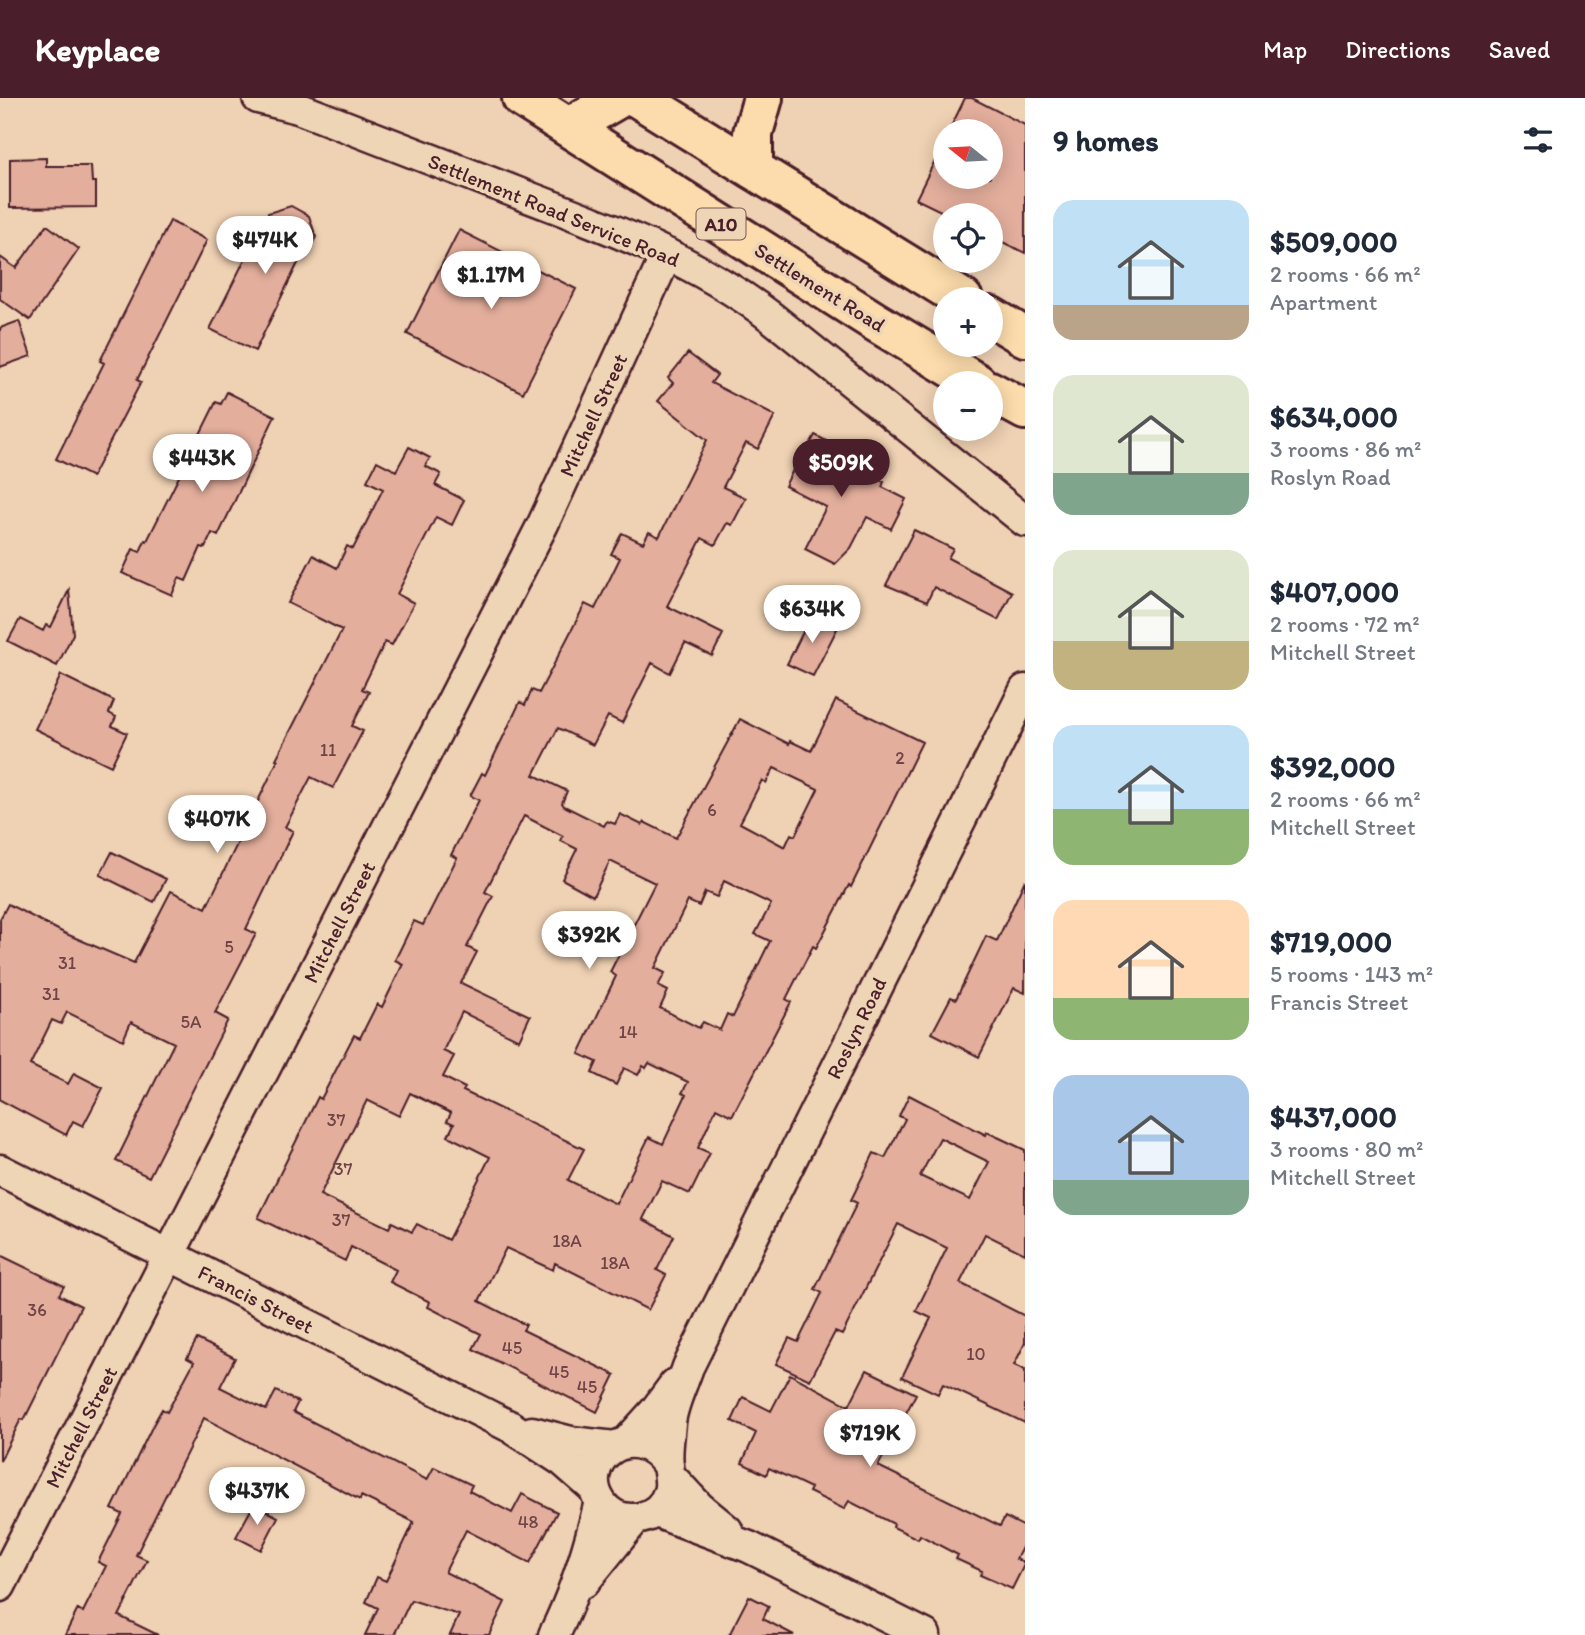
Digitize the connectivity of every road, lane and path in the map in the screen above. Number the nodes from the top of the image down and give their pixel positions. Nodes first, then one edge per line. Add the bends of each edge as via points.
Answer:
1 (258, 98) edge
2 (522, 98) edge
3 (619, 98) edge
4 (638, 98) edge
5 (763, 98) edge
6 (578, 112) edge
7 (753, 169) junction
8 (667, 254) junction
9 (944, 287) edge
10 (1003, 324) edge
11 (1025, 337) edge
12 (957, 371) edge
13 (1003, 398) edge
14 (1025, 410) edge
15 (1025, 521) edge
16 (1025, 690) edge
17 (0, 1170) edge
18 (168, 1255) junction
19 (688, 1367) junction
20 (511, 1427) junction
21 (620, 1445) junction
22 (669, 1471) junction
23 (597, 1495) junction
24 (645, 1516) junction
25 (749, 1547) junction
26 (0, 1586) edge
27 (573, 1597) junction
28 (554, 1635) edge
29 (925, 1635) edge

1 - 8 street, Settlement Road Service Road via 311,113 607,226
2 - 6 main road, Settlement Road / A10
3 - 6 main road
4 - 7 main road
5 - 7 main road via 753,133
6 - 12 main road, Settlement Road / A10 via 874,321
7 - 9 main road
8 - 15 street, Settlement Road Service Road via 745,297
8 - 18 street, Mitchell Street via 543,524
10 - 11 main road
13 - 14 main road
16 - 19 street, Roslyn Road
17 - 18 street, Francis Street
18 - 20 street, Francis Street
18 - 26 street, Mitchell Street
19 - 21 street, Roslyn Road via 655,1411
19 - 22 street, Roslyn Road via 671,1419
20 - 21 street, Francis Street via 572,1442
20 - 23 street, Francis Street via 563,1461
21 - 22 street via 649,1446 660,1454
21 - 23 street, Roslyn Road via 598,1464 594,1476
22 - 24 street, Roslyn Road via 665,1502
22 - 25 street via 699,1507
23 - 24 street via 614,1515
23 - 27 street, Roslyn Road via 593,1533
24 - 25 street
24 - 27 street, Roslyn Road
25 - 29 street
27 - 28 street, Roslyn Road

